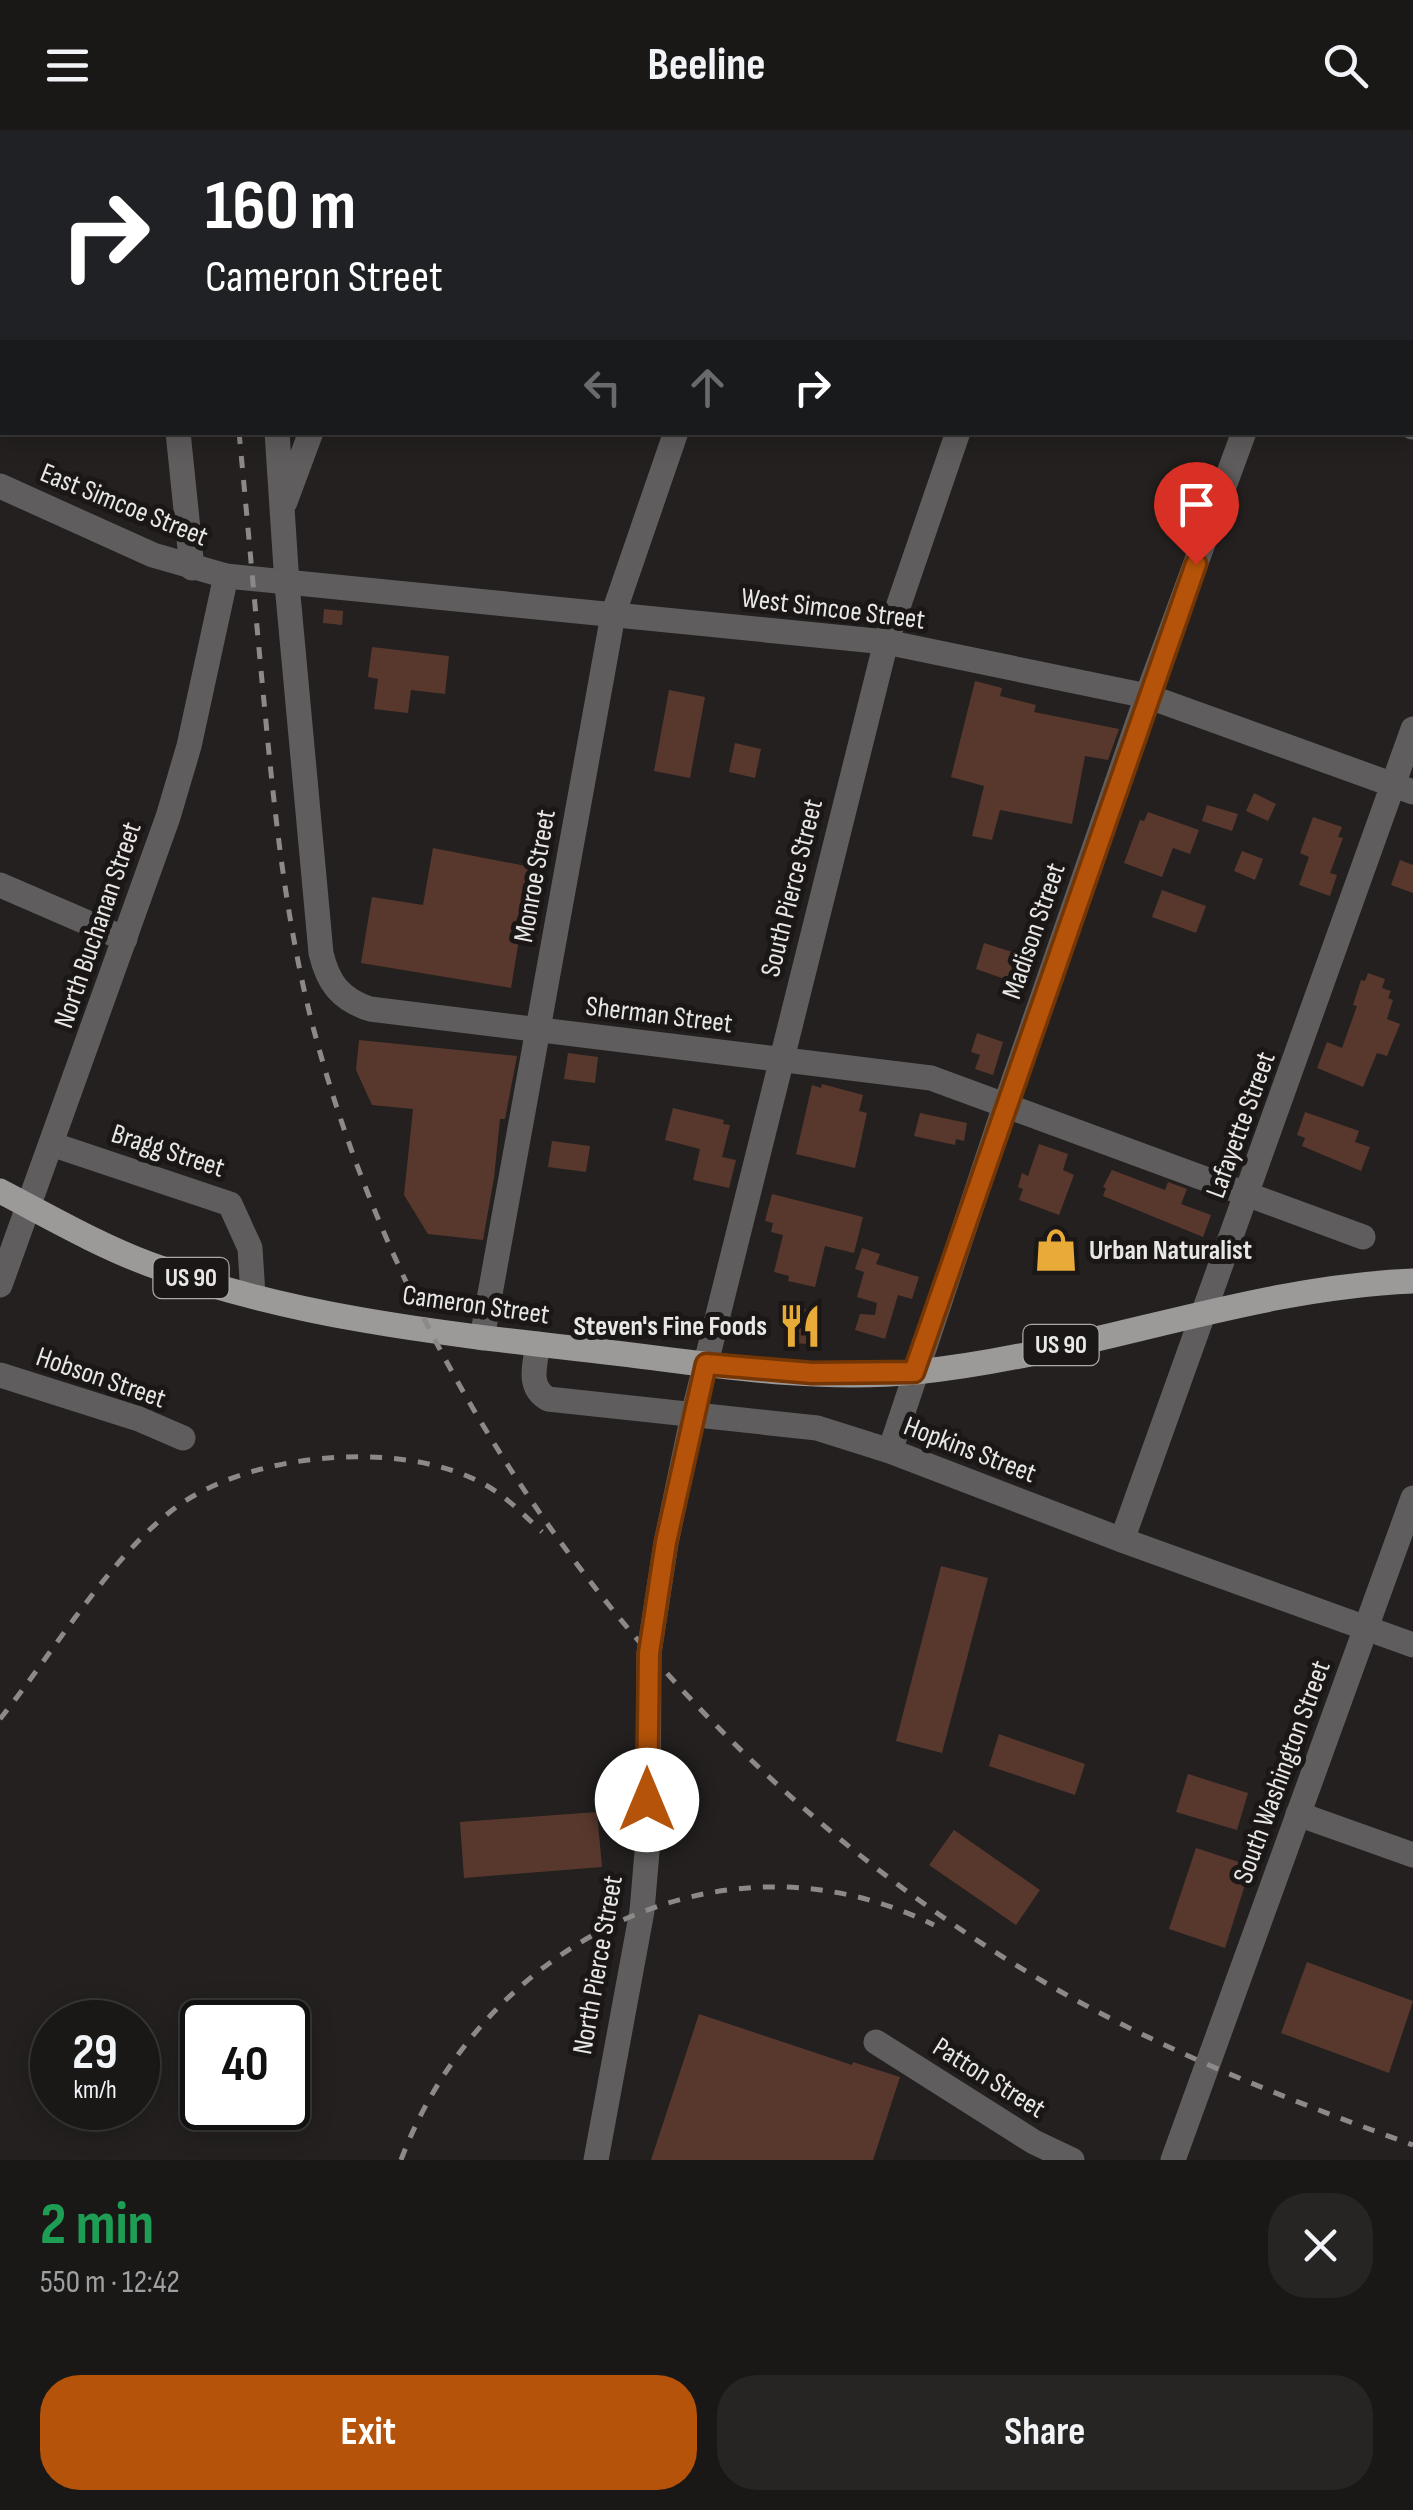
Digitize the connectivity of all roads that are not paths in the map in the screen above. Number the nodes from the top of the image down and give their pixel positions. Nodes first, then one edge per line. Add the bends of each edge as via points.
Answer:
1 (178, 435) edge
2 (278, 435) edge
3 (311, 435) edge
4 (675, 435) edge
5 (957, 435) edge
6 (1243, 435) edge
7 (0, 486) edge
8 (282, 512) junction
9 (192, 568) junction
10 (226, 576) junction
11 (286, 584) junction
12 (612, 614) junction
13 (886, 642) junction
14 (1147, 696) junction
15 (1413, 729) edge
16 (1403, 788) edge
17 (0, 884) edge
18 (125, 939) junction
19 (538, 1030) junction
20 (780, 1060) junction
21 (1006, 1103) junction
22 (52, 1144) junction
23 (0, 1190) edge
24 (1248, 1194) junction
25 (28, 1206) junction
26 (1363, 1238) dead end
27 (1413, 1281) edge
28 (0, 1286) edge
29 (253, 1295) junction
30 (1205, 1311) junction
31 (482, 1338) junction
32 (538, 1344) junction
33 (706, 1364) junction
34 (914, 1372) junction
35 (0, 1376) edge
36 (693, 1415) junction
37 (183, 1438) dead end
38 (890, 1452) junction
39 (1413, 1498) edge
40 (1122, 1540) junction
41 (1366, 1627) junction
42 (1413, 1645) edge
43 (1298, 1814) junction
44 (1413, 1856) edge
45 (876, 2042) dead end
46 (596, 2160) edge
47 (1072, 2160) edge
48 (1173, 2160) edge

1 - 9 street
2 - 8 street, Sherman Street
3 - 8 street
4 - 12 street, Monroe Street
5 - 13 street, South Pierce Street
6 - 14 street, Madison Street
7 - 9 street, East Simcoe Street
8 - 11 street, Sherman Street
9 - 10 street, East Simcoe Street
10 - 11 street, West Simcoe Street
10 - 18 street, North Buchanan Street via 189,746
11 - 12 street, West Simcoe Street
11 - 19 street, Sherman Street via 321,953 334,988 370,1008
12 - 13 street, West Simcoe Street
12 - 19 street, Monroe Street
13 - 14 street, West Simcoe Street
13 - 20 street, South Pierce Street
14 - 16 street, West Simcoe Street
14 - 21 street, Madison Street
15 - 16 street, Lafayette Street
16 - 24 street, Lafayette Street
17 - 18 street
18 - 22 street, North Buchanan Street
19 - 20 street, Sherman Street
19 - 31 street, Monroe Street
20 - 21 street, Sherman Street via 912,1074
20 - 33 street, South Pierce Street
21 - 24 street, Sherman Street
21 - 34 street, Madison Street
22 - 25 street, North Buchanan Street
22 - 29 street, Bragg Street via 230,1204 250,1248
23 - 25 main road, US 90
24 - 26 street, Sherman Street
24 - 30 street, Lafayette Street
25 - 28 street, North Buchanan Street
25 - 29 main road, US 90 via 148,1264
27 - 30 main road, Cameron Street / US 90 via 1332,1287
29 - 31 main road, Cameron Street / US 90
30 - 34 main road, Cameron Street / US 90 via 1019,1356
30 - 40 street, Lafayette Street
31 - 32 main road, Cameron Street / US 90
32 - 33 main road, Cameron Street / US 90
32 - 36 street, Hopkins Street via 534,1382 540,1396
33 - 34 main road, Cameron Street / US 90
33 - 36 street, North Pierce Street
34 - 38 street, Madison Street
35 - 37 street, Hobson Street
36 - 38 street, Hopkins Street via 817,1428
36 - 46 street, North Pierce Street via 649,1653 642,1911
38 - 40 street, Hopkins Street
39 - 41 street, South Washington Street
40 - 41 street, Hopkins Street
41 - 42 street, Hopkins Street
41 - 43 street, South Washington Street
43 - 44 street
43 - 48 street, South Washington Street
45 - 47 street, Patton Street

